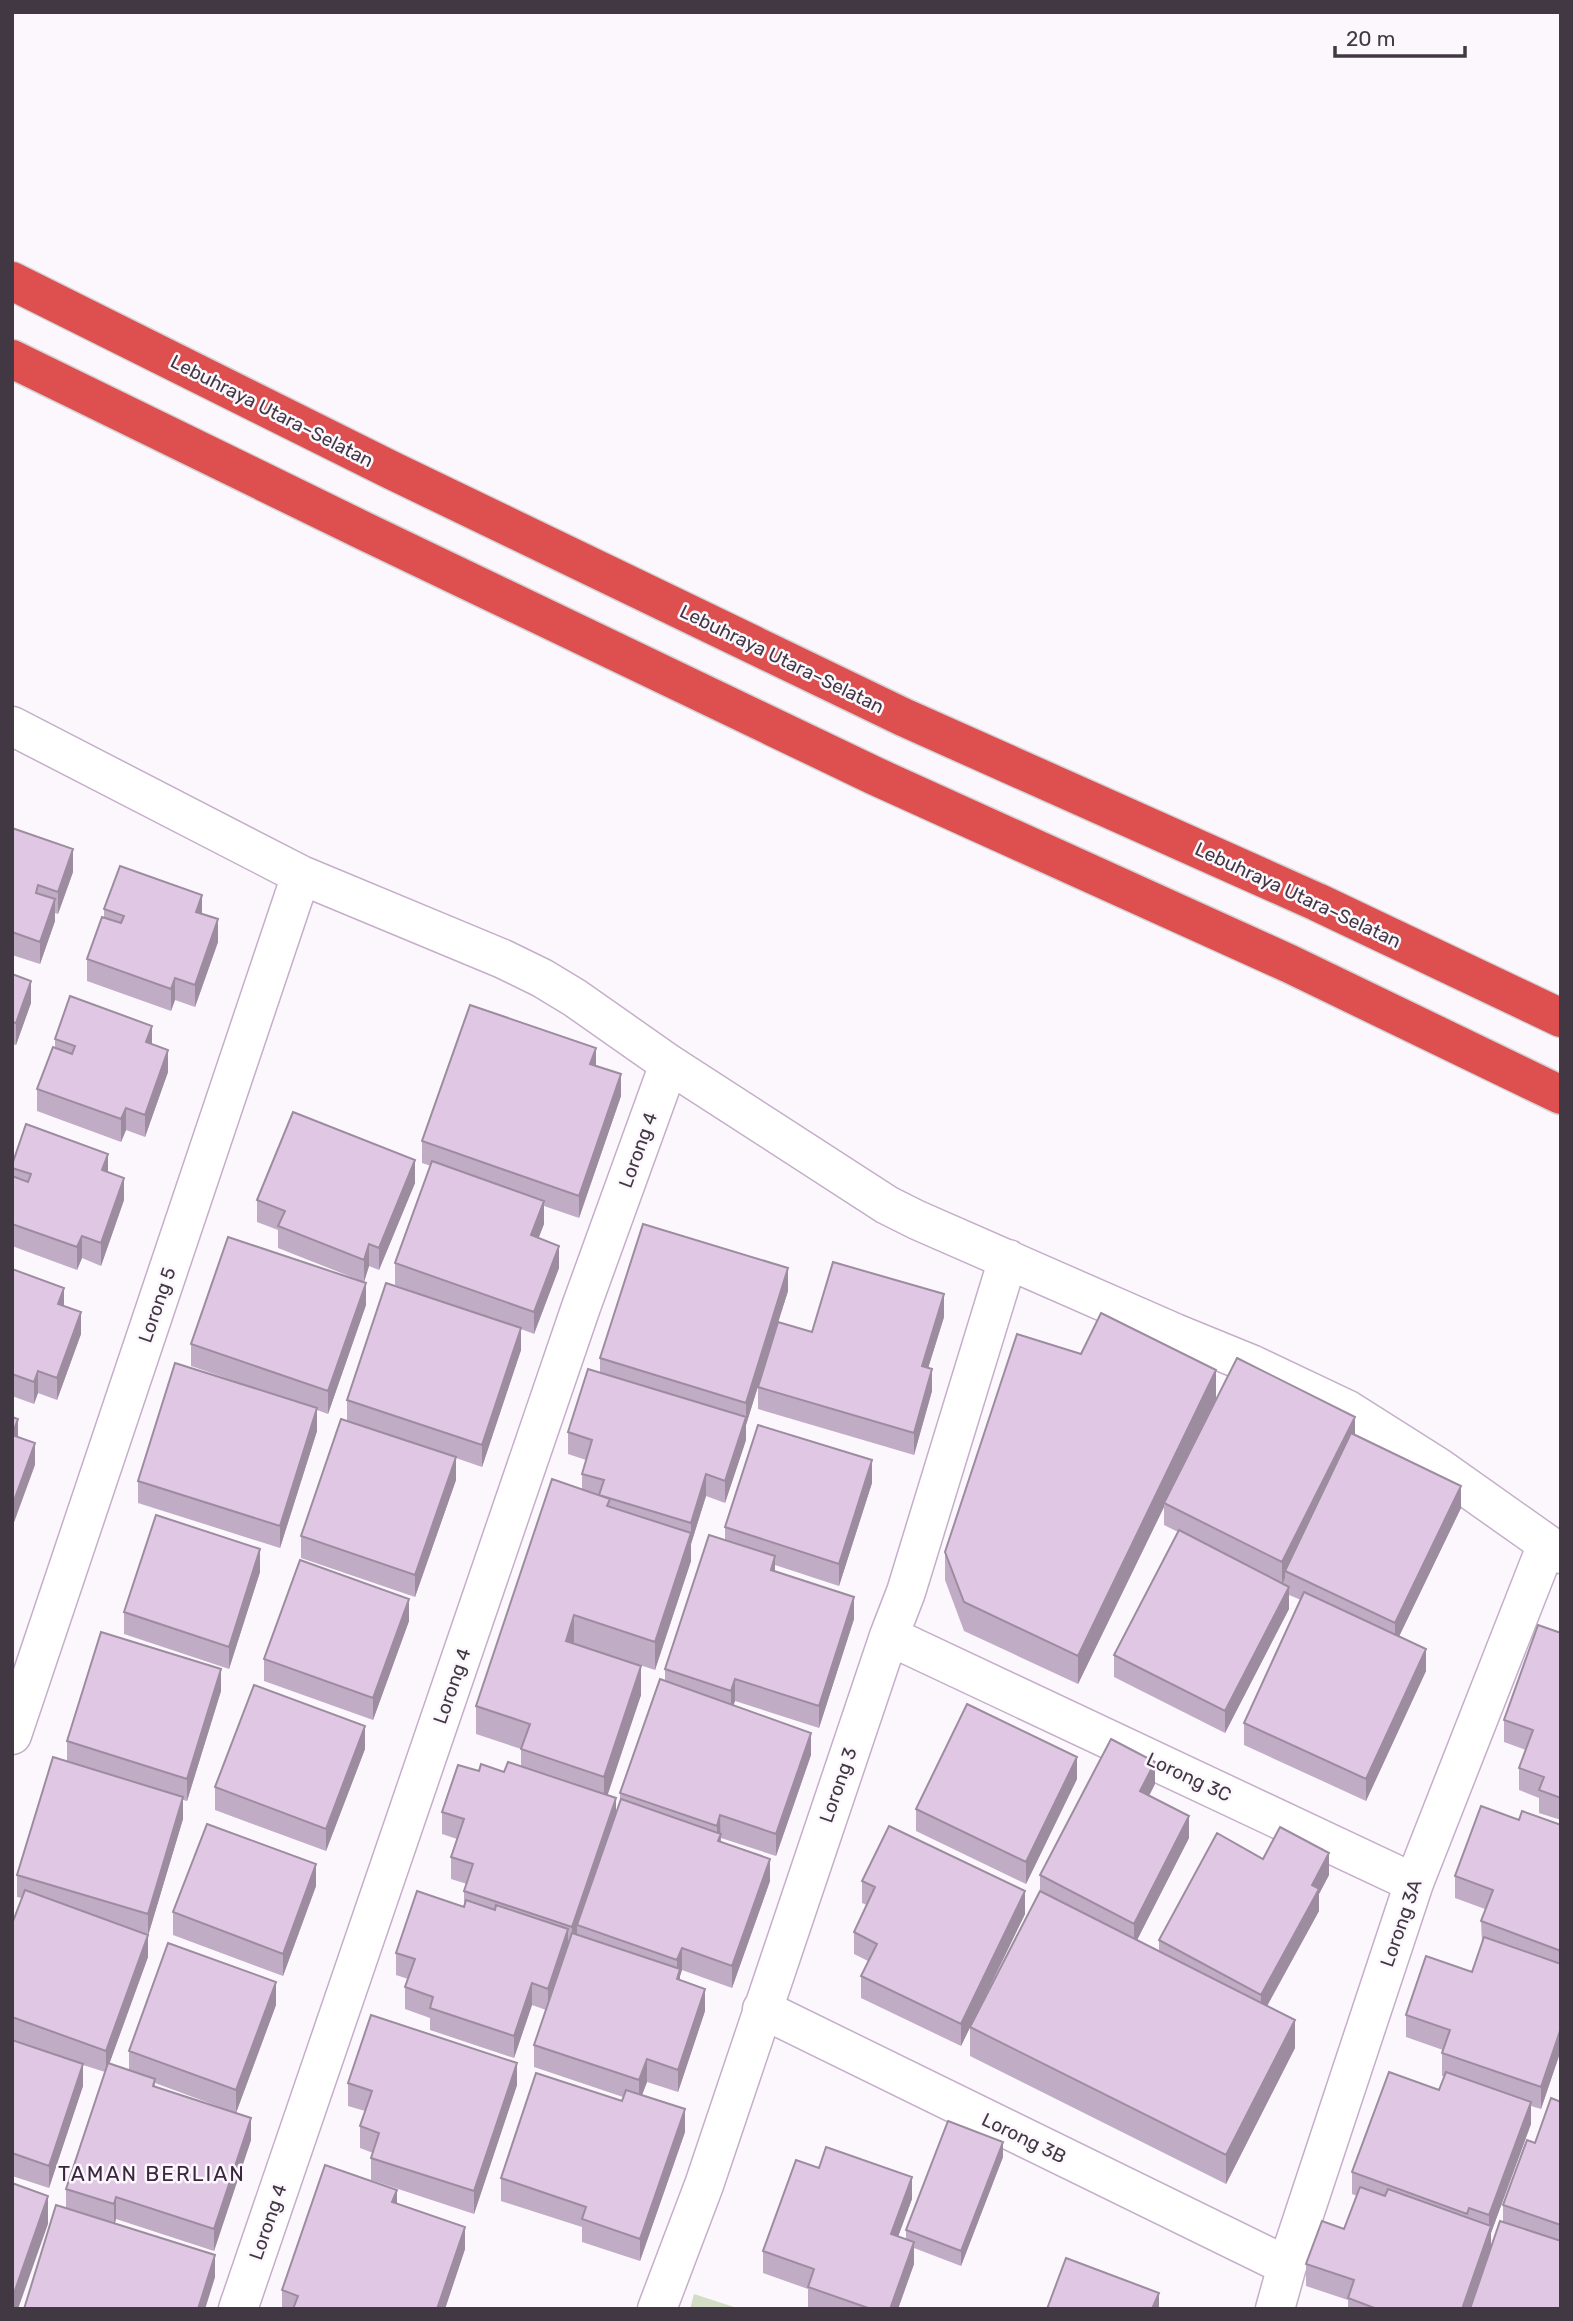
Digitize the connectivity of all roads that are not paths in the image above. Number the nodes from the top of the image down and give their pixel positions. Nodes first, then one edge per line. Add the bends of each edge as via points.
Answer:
1 (12, 281) edge
2 (12, 359) edge
3 (12, 726) edge
4 (302, 875) junction
5 (1561, 1018) edge
6 (669, 1064) junction
7 (1561, 1095) edge
8 (1008, 1259) junction
9 (1554, 1548) edge
10 (889, 1636) junction
11 (12, 1735) edge
12 (1414, 1883) junction
13 (762, 2009) junction
14 (1287, 2266) junction
15 (238, 2309) edge
16 (657, 2309) edge
17 (1275, 2309) edge

1 - 5 highway, Lebuhraya Utara–Selatan via 403,477 903,717 1317,902
2 - 7 highway via 875,776 1290,964
3 - 4 street
4 - 6 street via 542,978
4 - 11 street, Lorong 5
6 - 8 street via 887,1205
6 - 15 street, Lorong 4 via 581,1307
8 - 9 street via 1348,1410
8 - 10 street, Lorong 3
9 - 12 street, Lorong 3A
10 - 12 street, Lorong 3C
10 - 13 street, Lorong 3
12 - 14 street, Lorong 3A
13 - 14 street, Lorong 3B
13 - 16 street, Lorong 3
14 - 17 street, Lorong 3A

